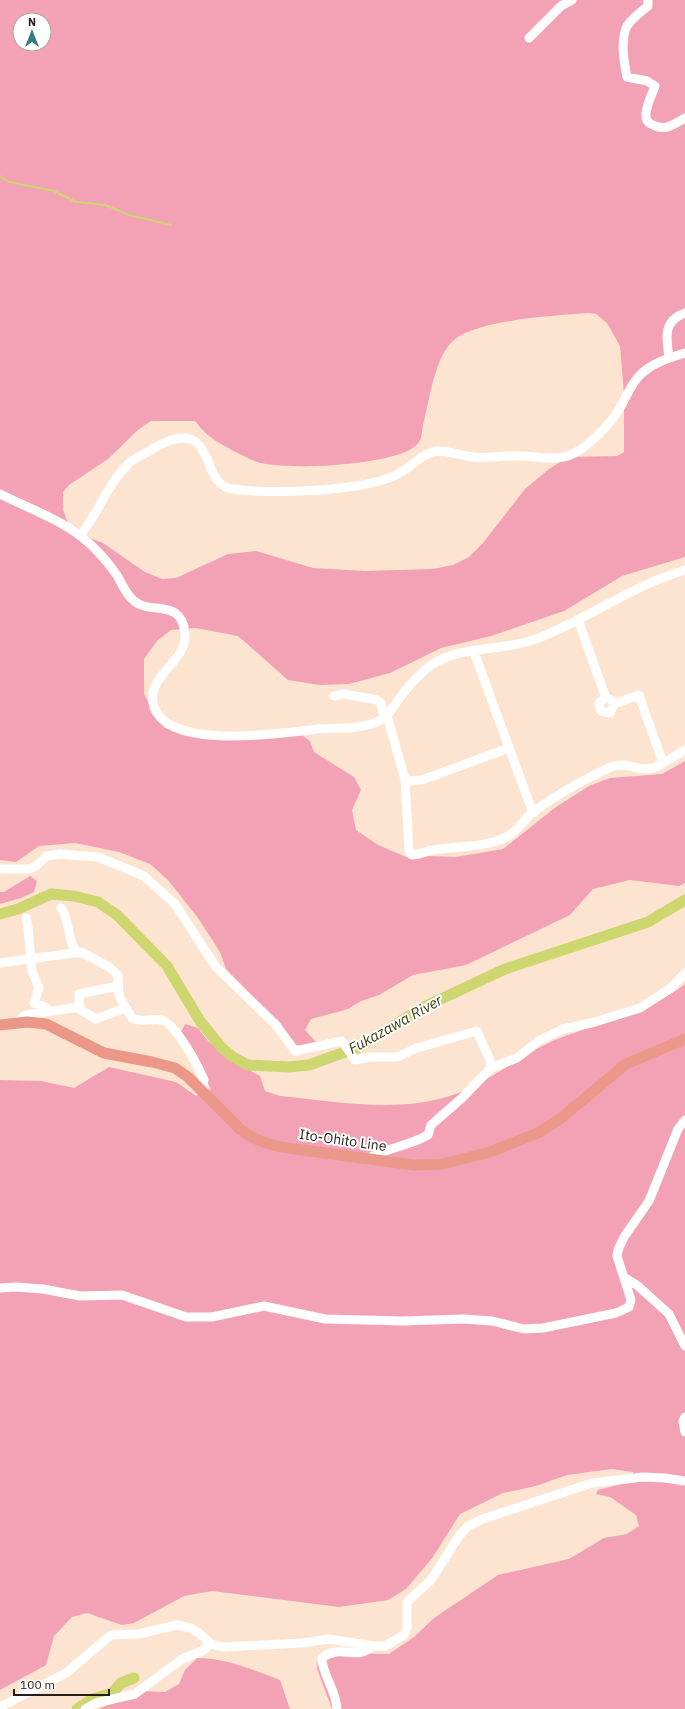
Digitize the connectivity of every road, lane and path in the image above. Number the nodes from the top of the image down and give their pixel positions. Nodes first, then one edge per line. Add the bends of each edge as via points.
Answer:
1 (572, 0) edge
2 (648, 0) edge
3 (529, 38) dead end
4 (685, 118) edge
5 (685, 313) edge
6 (685, 353) edge
7 (669, 357) junction
8 (0, 494) edge
9 (80, 536) junction
10 (685, 570) edge
11 (578, 620) junction
12 (474, 652) junction
13 (334, 696) dead end
14 (385, 717) junction
15 (509, 748) junction
16 (685, 750) edge
17 (663, 763) junction
18 (405, 779) junction
19 (533, 813) junction
20 (0, 869) edge
21 (61, 908) dead end
22 (26, 918) dead end
23 (78, 953) junction
24 (31, 959) junction
25 (0, 963) edge
26 (685, 973) edge
27 (118, 986) junction
28 (79, 1008) junction
29 (125, 1008) junction
30 (51, 1012) junction
31 (17, 1022) junction
32 (0, 1025) edge
33 (685, 1039) edge
34 (491, 1068) junction
35 (202, 1091) junction
36 (685, 1120) edge
37 (367, 1159) junction
38 (624, 1276) junction
39 (0, 1288) edge
40 (685, 1346) edge
41 (685, 1417) edge
42 (685, 1432) edge
43 (685, 1481) edge
44 (211, 1644) junction
45 (373, 1646) junction
46 (0, 1707) edge
47 (85, 1709) edge
48 (337, 1709) edge

1 - 3 street via 561,6
2 - 4 street via 648,6 627,27 624,41 627,77 647,81 655,86 646,111 648,123 663,129
5 - 7 street via 674,318 670,324 667,335
6 - 7 street
7 - 9 street via 642,373 628,388 621,406 612,419 592,440 568,456 475,458 434,451 397,475 367,485 317,490 230,489 215,478 200,446 191,439 181,438 165,442 130,462
8 - 9 street via 59,521
9 - 14 street via 97,550 114,570 133,600 144,606 169,609 182,622 185,634 182,648 159,678 152,695 157,713 174,727 212,735 248,735 371,724
10 - 11 street via 644,586
11 - 12 street via 523,644
11 - 17 street via 610,701 639,695
12 - 14 street via 445,658 426,668
12 - 15 street
13 - 14 street via 344,694 377,700 381,703
14 - 18 street
15 - 18 street via 422,780
15 - 19 street
16 - 17 street
17 - 19 street via 649,770 613,766
18 - 19 street via 407,832 409,851 412,855 431,850 486,844 508,836
20 - 34 street via 29,869 47,856 60,854 98,857 144,876 175,904 216,967 276,1025 295,1051 344,1042 355,1060 370,1056 397,1057 417,1048 478,1031
21 - 23 street via 72,945
22 - 24 street
23 - 24 street
23 - 27 street via 87,954 114,971 119,978
24 - 25 street
24 - 30 street via 32,971 40,988 34,1003
26 - 34 street via 671,988 640,1008 563,1029 540,1040 517,1058
27 - 28 street via 79,994
27 - 29 street via 119,996
28 - 29 street via 96,1019
28 - 30 street
29 - 35 street via 134,1020 162,1020 172,1026 204,1080
30 - 31 street via 26,1015
31 - 32 main road, Ito-Ohito Line
31 - 35 main road, Ito-Ohito Line via 46,1024 104,1053 175,1068
33 - 37 main road, Ito-Ohito Line via 626,1064 548,1127 513,1145 442,1164 414,1165
34 - 37 street via 431,1125 428,1135 420,1140 378,1152
35 - 37 main road, Ito-Ohito Line via 240,1129 255,1139 280,1147
36 - 38 street via 678,1129 649,1201 620,1245 617,1256
38 - 39 street via 631,1300 626,1309 563,1324 524,1329 492,1320 464,1318 403,1321 325,1319 264,1306 212,1317 186,1317 122,1295 80,1296 30,1288
38 - 40 street via 669,1314
41 - 42 street
43 - 45 street via 643,1477 592,1483 492,1515 468,1526 431,1580 407,1602 407,1628 404,1635 385,1646
44 - 45 street via 224,1647 329,1639
44 - 46 street via 199,1633 177,1625 139,1634 111,1635 66,1673
44 - 47 street via 202,1651 182,1659 135,1694 96,1702
45 - 48 street via 367,1652 330,1652 322,1658 322,1666 336,1697

